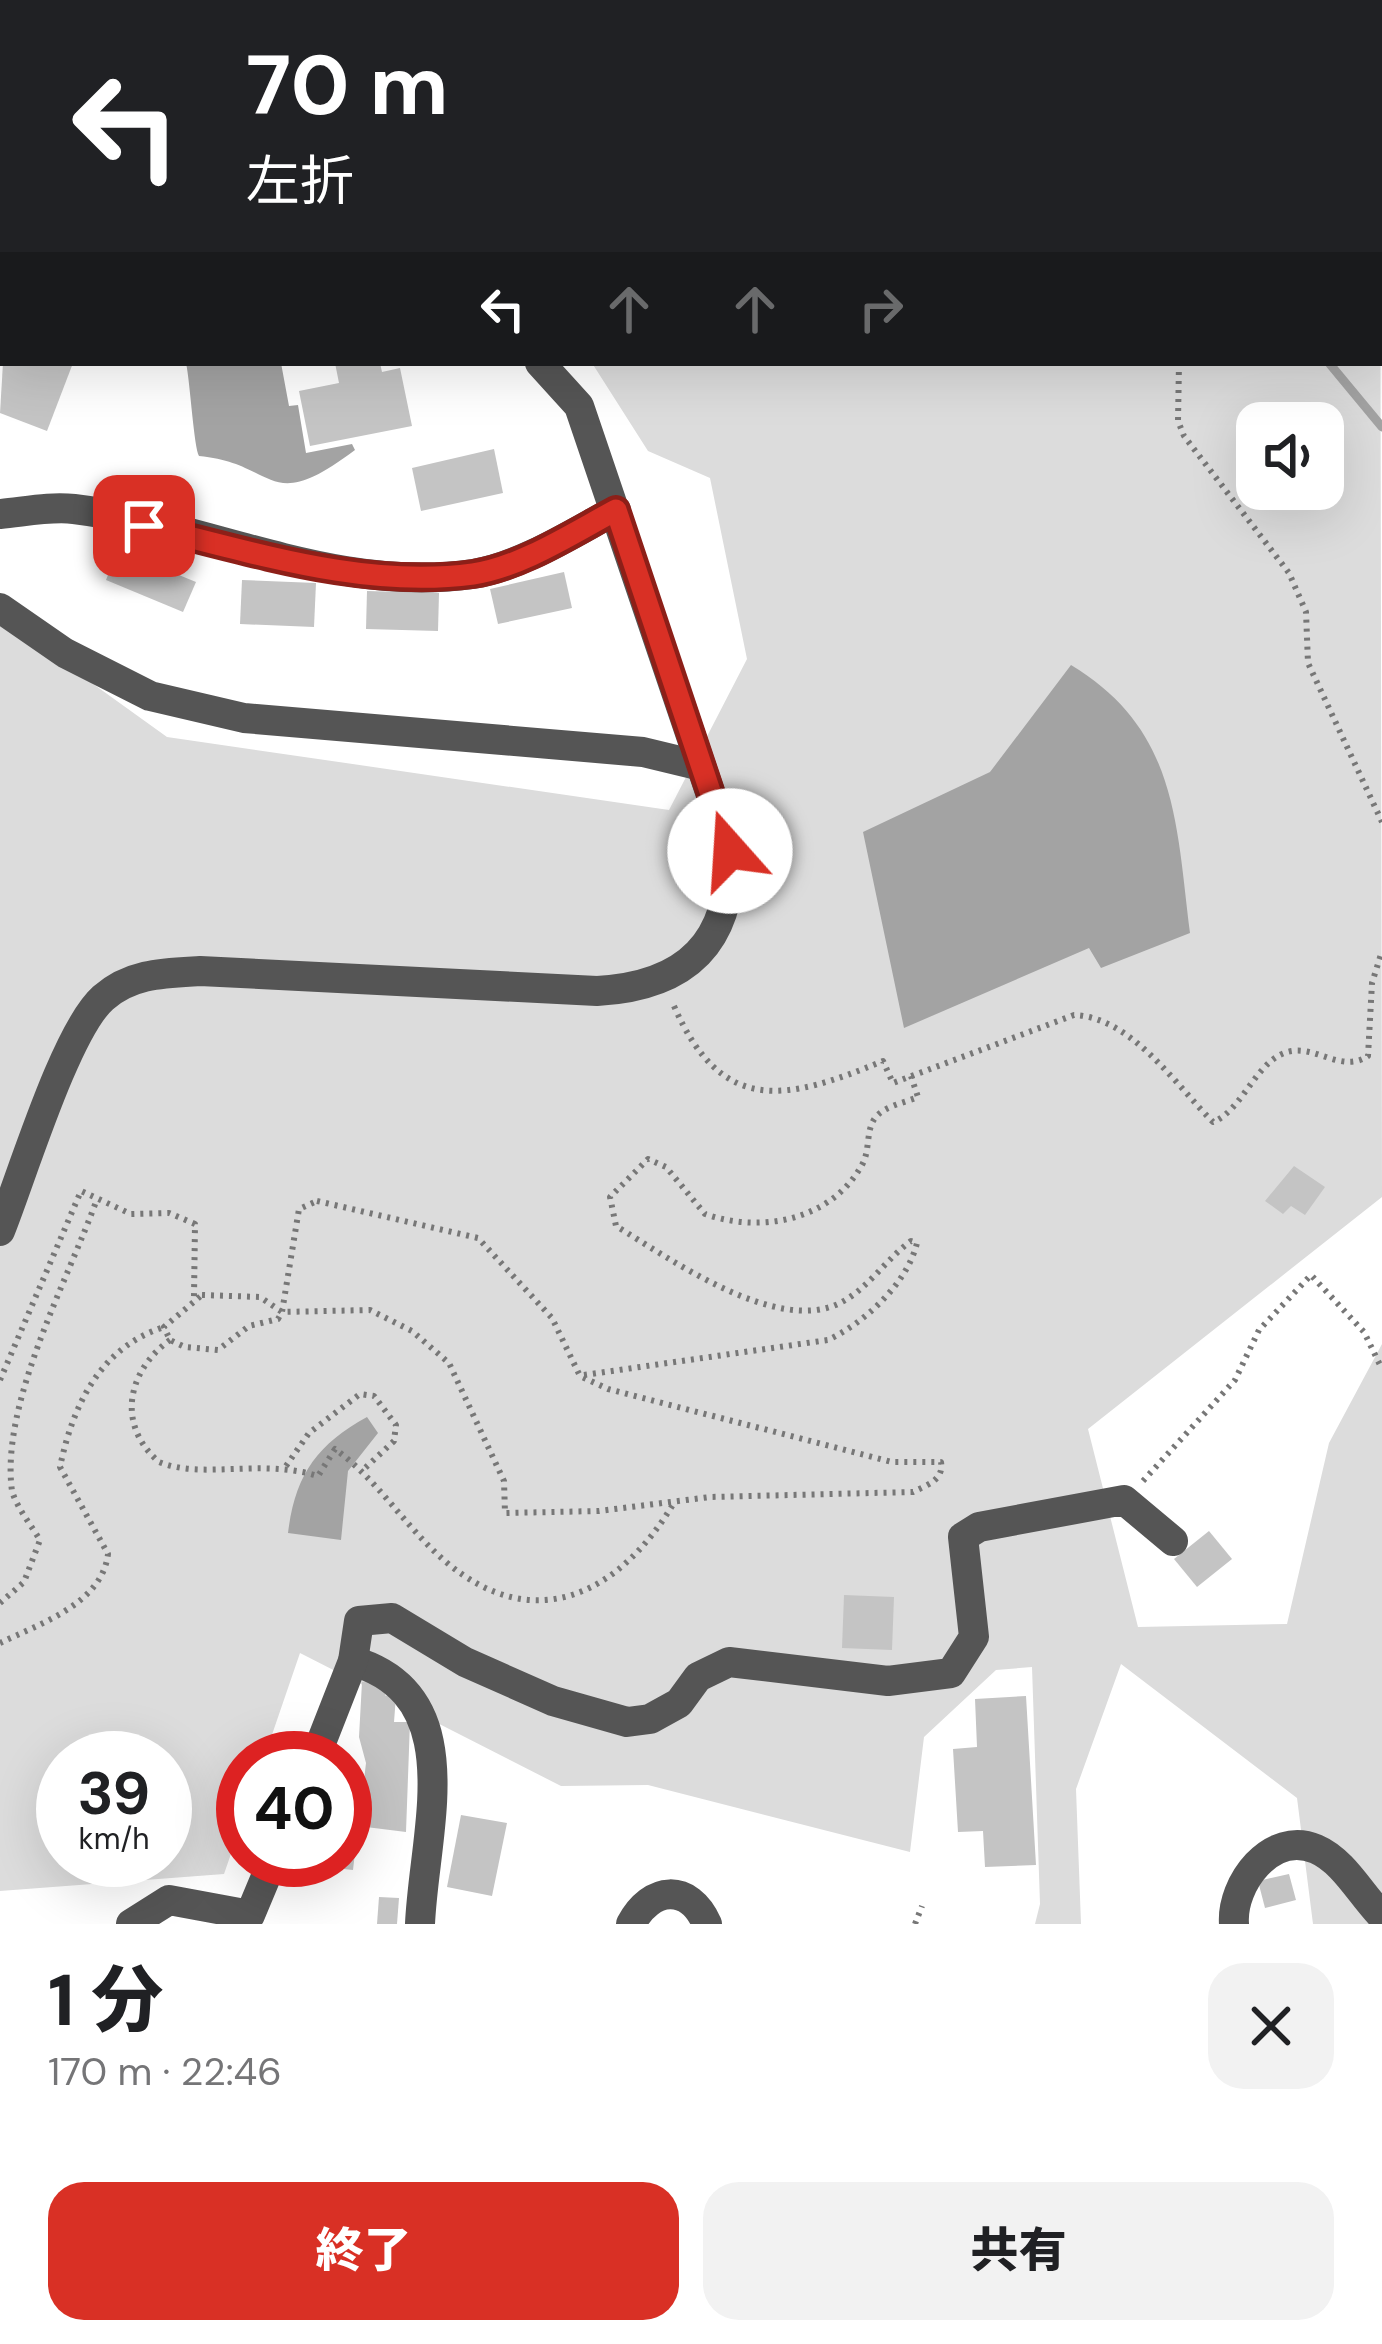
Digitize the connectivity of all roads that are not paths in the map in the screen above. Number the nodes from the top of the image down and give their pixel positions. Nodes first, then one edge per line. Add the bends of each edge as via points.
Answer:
1 (543, 366) edge
2 (616, 510) junction
3 (0, 514) edge
4 (0, 608) edge
5 (701, 766) junction
6 (0, 1231) edge
7 (1173, 1541) dead end
8 (353, 1661) junction
9 (326, 1731) edge
10 (262, 1887) edge
11 (1382, 1916) edge
12 (131, 1924) edge
13 (420, 1924) edge
14 (631, 1924) edge
15 (707, 1924) edge
16 (1234, 1924) edge

1 - 2 street via 579,406
2 - 3 street via 476,574 397,577 285,561 71,509
2 - 5 street
4 - 5 street via 150,696 244,718 643,752
5 - 6 street via 730,851 731,886 704,947 662,979 597,991 146,974 102,999 78,1035
7 - 8 street via 1124,1500 979,1527 963,1537 974,1637 951,1673 874,1681 729,1662 698,1676 679,1703 627,1723 465,1662 392,1618 359,1621
8 - 9 street
8 - 13 street via 386,1671 407,1689 432,1740
10 - 12 street via 250,1915 170,1900
11 - 16 street via 1334,1861 1313,1847 1293,1847 1238,1883
14 - 15 street via 640,1906 678,1892

